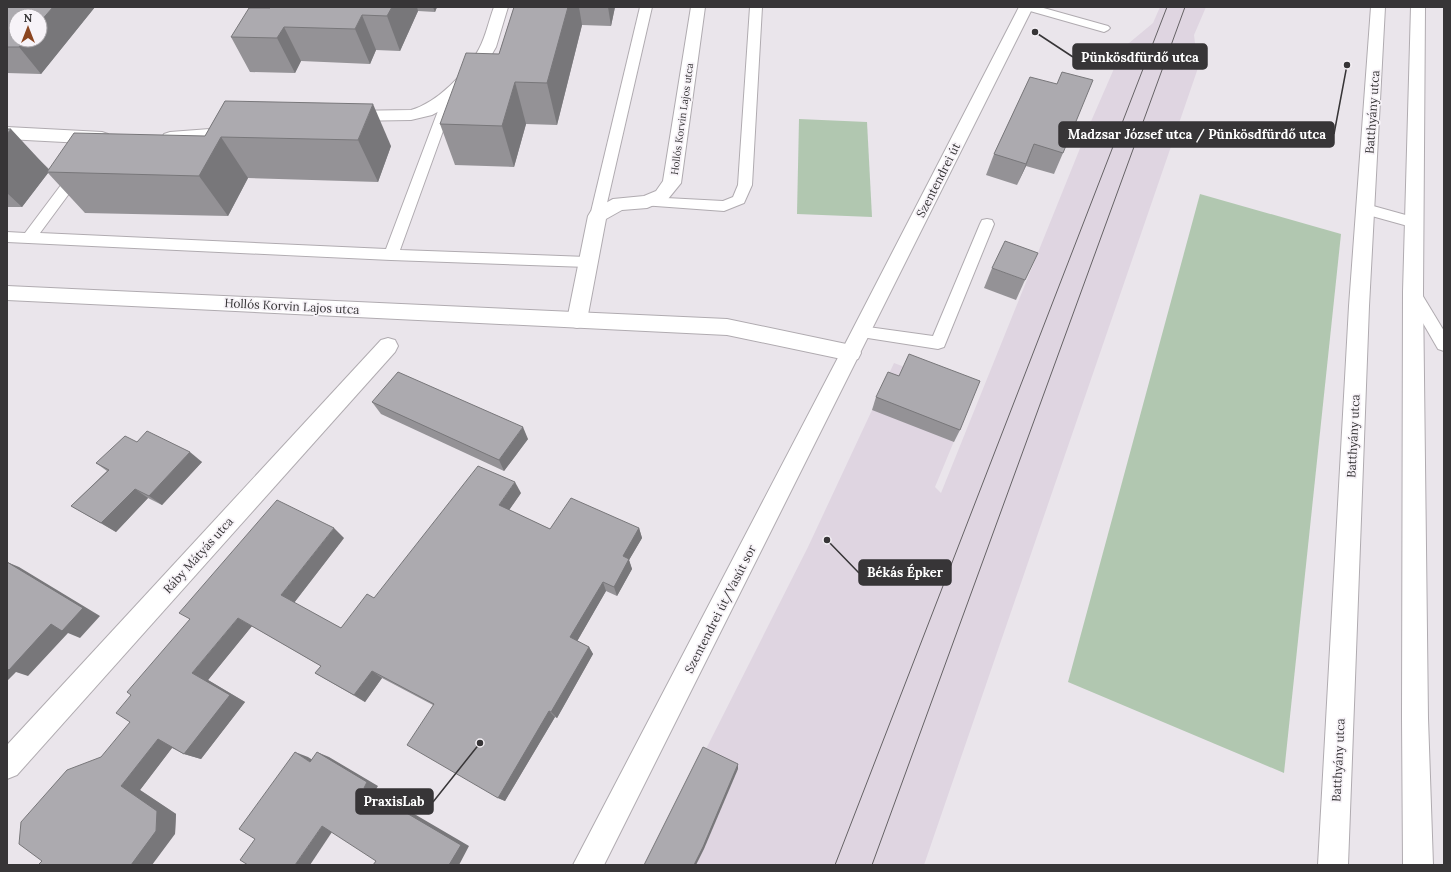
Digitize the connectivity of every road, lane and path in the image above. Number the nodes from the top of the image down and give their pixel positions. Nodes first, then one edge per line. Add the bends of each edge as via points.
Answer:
1 (501, 7) edge
2 (646, 7) edge
3 (698, 7) edge
4 (756, 7) edge
5 (1027, 7) edge
6 (1378, 7) edge
7 (1418, 7) edge
8 (1104, 28) dead end
9 (450, 96) junction
10 (336, 117) edge
11 (253, 126) edge
12 (7, 133) edge
13 (154, 138) edge
14 (105, 142) edge
15 (84, 163) edge
16 (647, 202) junction
17 (1366, 210) junction
18 (597, 216) junction
19 (1415, 223) junction
20 (987, 224) dead end
21 (7, 236) edge
22 (29, 238) junction
23 (391, 255) junction
24 (587, 262) junction
25 (1413, 292) junction
26 (7, 293) edge
27 (577, 320) junction
28 (856, 343) junction
29 (1444, 345) edge
30 (388, 346) dead end
31 (7, 765) edge
32 (588, 865) edge
33 (1333, 865) edge
34 (1418, 865) edge

1 - 9 main road via 488,47 480,61
2 - 18 lane
3 - 16 main road, Hollós Korvin Lajos utca via 672,183 662,195
4 - 16 lane via 745,185 739,200 724,206
5 - 8 lane
5 - 28 main road, Szentendrei út
6 - 17 main road, Batthyány utca
7 - 19 main road
9 - 10 main road via 426,111 411,115
9 - 23 lane
11 - 13 main road via 223,134
12 - 14 main road
15 - 22 lane
16 - 18 main road, Hollós Korvin Lajos utca via 619,204
17 - 19 lane
17 - 33 main road, Batthyány utca
18 - 24 main road
19 - 25 main road
20 - 28 lane via 938,343
21 - 22 lane
22 - 23 lane
23 - 24 lane
24 - 27 main road via 584,292
25 - 29 lane
25 - 34 main road
26 - 27 main road, Hollós Korvin Lajos utca
27 - 28 main road, Hollós Korvin Lajos utca via 727,327
28 - 32 main road, Szentendrei út/Vasút sor
30 - 31 main road, Ráby Mátyás utca

